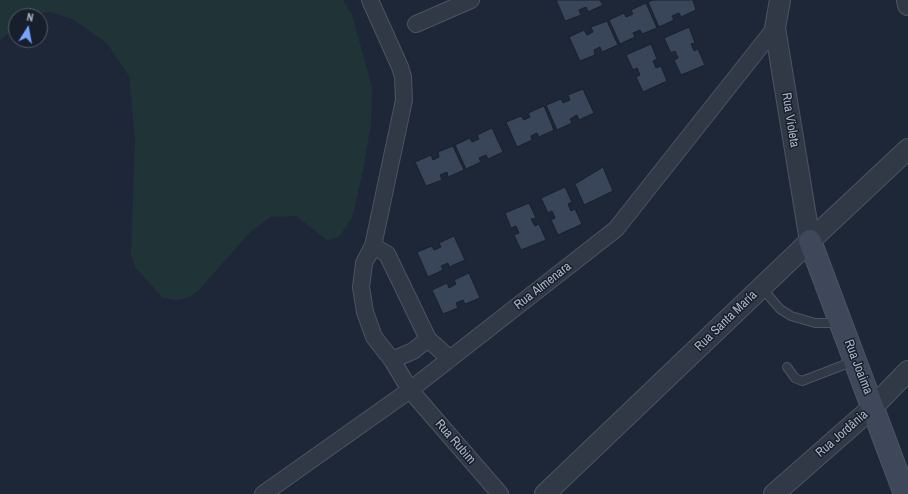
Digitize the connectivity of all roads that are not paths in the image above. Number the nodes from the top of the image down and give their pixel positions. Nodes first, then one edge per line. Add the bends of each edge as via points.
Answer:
1 (370, 0) edge
2 (471, 0) edge
3 (780, 0) edge
4 (907, 0) edge
5 (908, 5) edge
6 (416, 24) dead end
7 (775, 28) junction
8 (908, 150) edge
9 (810, 241) junction
10 (373, 246) junction
11 (761, 287) junction
12 (841, 323) junction
13 (428, 339) junction
14 (450, 359) junction
15 (392, 360) junction
16 (855, 361) junction
17 (787, 367) dead end
18 (908, 371) edge
19 (410, 390) junction
20 (873, 407) junction
21 (263, 494) edge
22 (500, 494) edge
23 (545, 494) edge
24 (774, 494) edge
25 (905, 494) edge

1 - 10 street, Rua Rubim via 400,67 404,89 403,110
2 - 6 street
3 - 7 street, Rua Violeta
4 - 5 street
7 - 9 street, Rua Violeta
7 - 14 street, Rua Almenara via 616,229
8 - 9 street, Rua Santa María
9 - 11 street, Rua Santa María
9 - 12 main road, Rua Joaima
10 - 13 street via 387,254
10 - 15 street, Rua Rubim via 364,262 362,300 374,337
11 - 12 lane via 780,309 791,316 815,322
11 - 23 street, Rua Santa María
12 - 16 main road, Rua Joaima
13 - 14 street
13 - 15 street via 413,351
14 - 19 street, Rua Almenara
15 - 19 street, Rua Rubim
16 - 17 lane via 802,381 795,378
16 - 20 main road, Rua Joaima
18 - 20 street, Rua Jordânia
19 - 21 street, Rua Almenara
19 - 22 street, Rua Rubim
20 - 24 street, Rua Jordânia
20 - 25 main road, Rua Joaima

